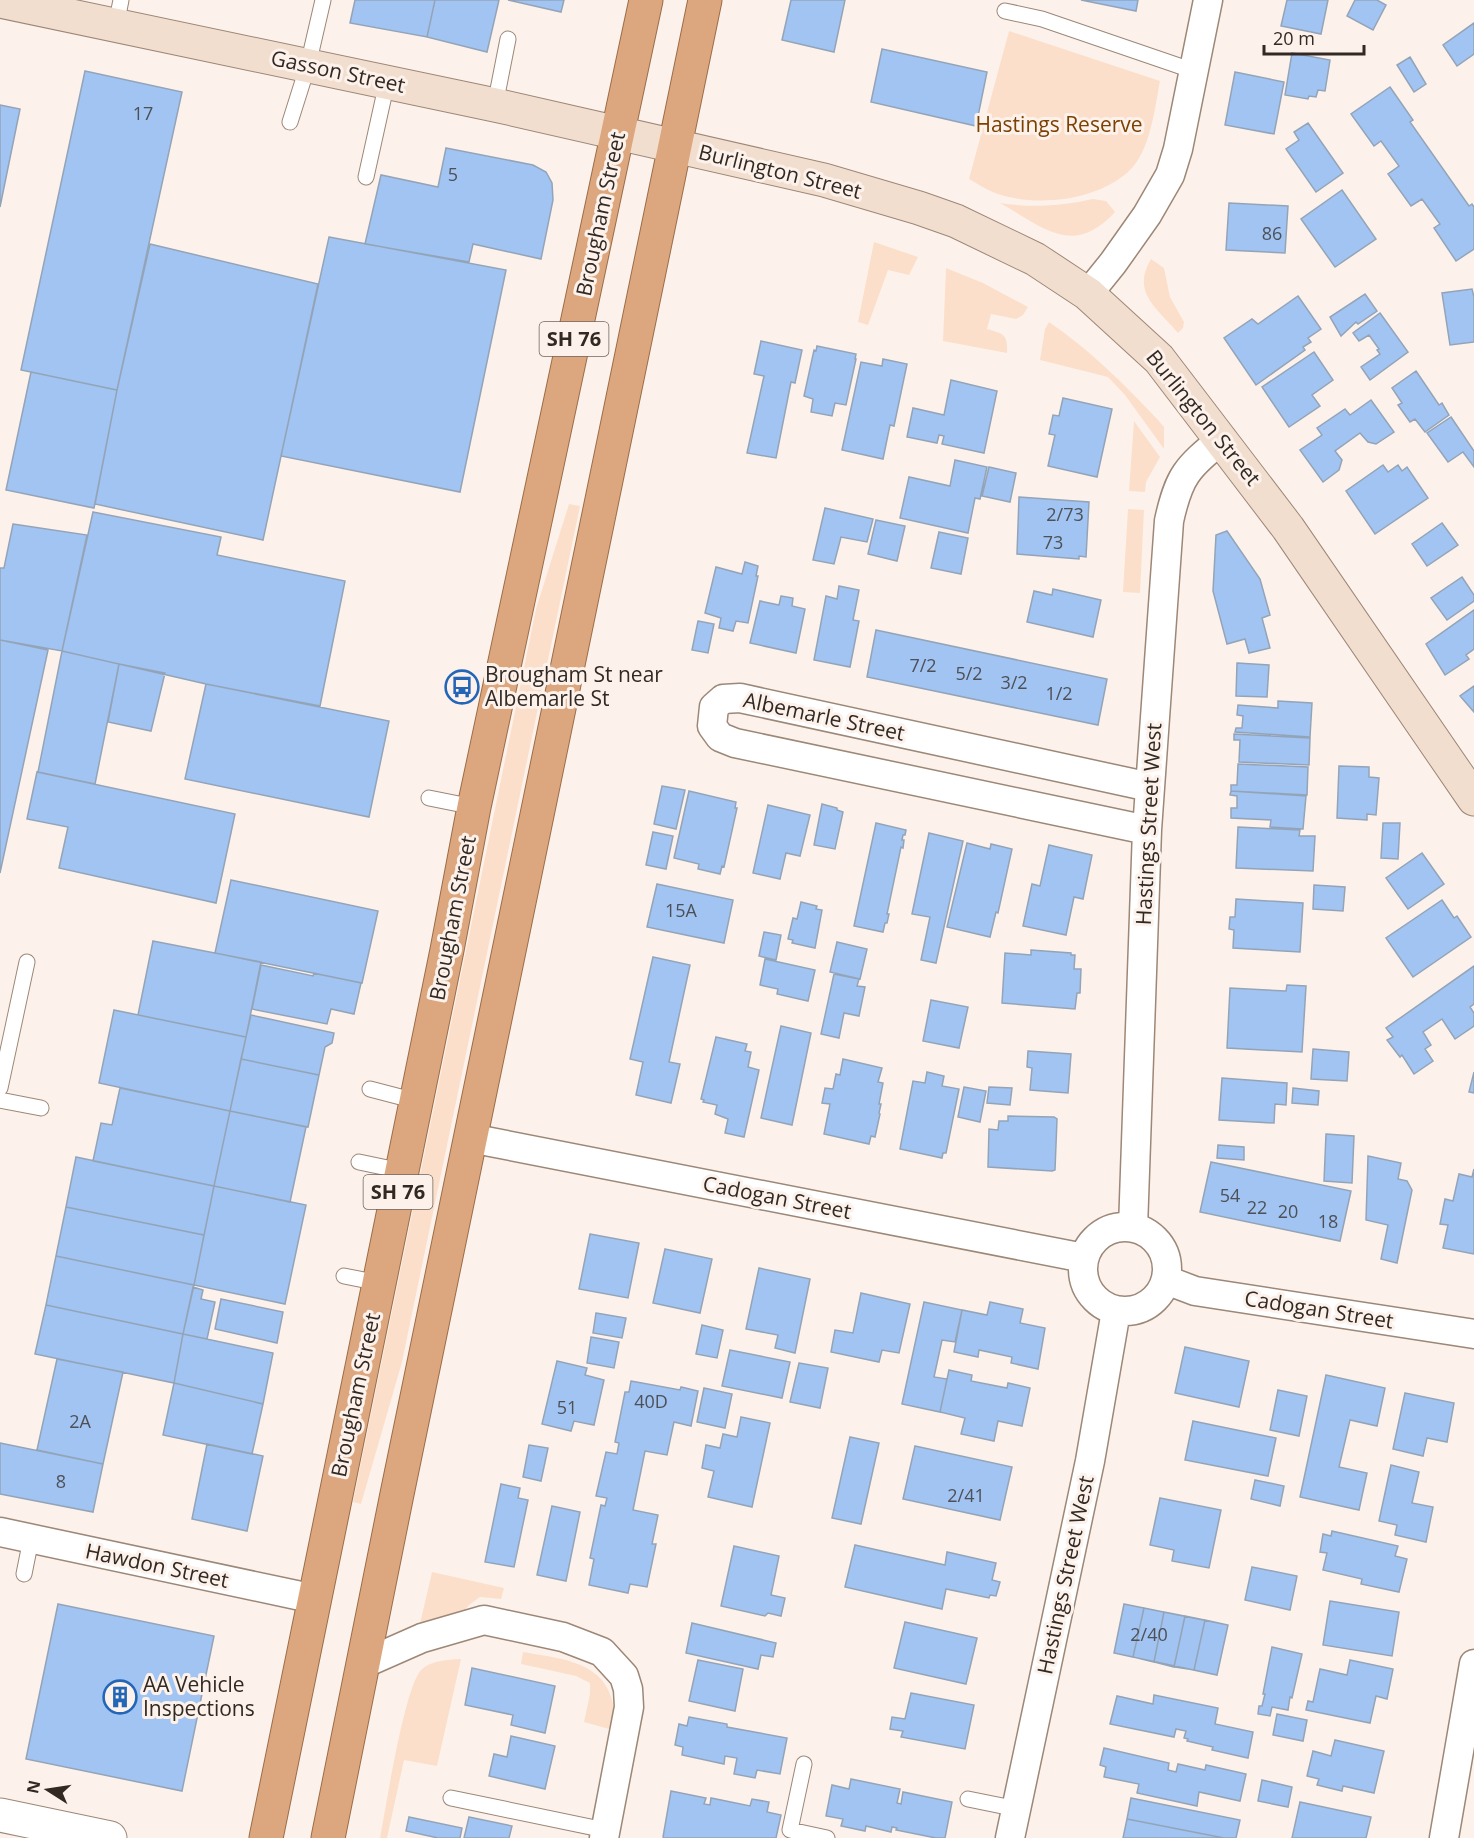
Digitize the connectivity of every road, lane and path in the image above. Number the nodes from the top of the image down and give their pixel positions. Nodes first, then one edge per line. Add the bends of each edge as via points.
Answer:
1 (322, 0) edge
2 (646, 0) edge
3 (705, 0) edge
4 (1208, 0) edge
5 (0, 1) edge
6 (61, 7) edge
7 (1005, 11) dead end
8 (118, 12) edge
9 (508, 39) dead end
10 (308, 65) junction
11 (1194, 71) junction
12 (387, 82) junction
13 (495, 105) junction
14 (290, 122) dead end
15 (618, 133) junction
16 (675, 147) junction
17 (366, 177) dead end
18 (1088, 294) junction
19 (1222, 439) junction
20 (886, 731) junction
21 (878, 773) junction
22 (1150, 787) junction
23 (429, 798) dead end
24 (1474, 799) edge
25 (474, 807) junction
26 (1147, 830) junction
27 (27, 962) dead end
28 (0, 1088) edge
29 (369, 1089) dead end
30 (0, 1100) edge
31 (416, 1101) junction
32 (41, 1108) dead end
33 (470, 1138) junction
34 (359, 1162) dead end
35 (402, 1171) junction
36 (1133, 1228) junction
37 (1084, 1258) junction
38 (344, 1275) dead end
39 (1166, 1280) junction
40 (379, 1283) junction
41 (1116, 1311) junction
42 (1474, 1334) edge
43 (0, 1532) edge
44 (31, 1539) junction
45 (24, 1574) dead end
46 (315, 1599) junction
47 (363, 1664) junction
48 (1474, 1664) edge
49 (804, 1764) dead end
50 (451, 1798) dead end
51 (968, 1799) dead end
52 (1017, 1809) junction
53 (0, 1815) edge
54 (604, 1834) edge
55 (110, 1838) edge
56 (266, 1838) edge
57 (328, 1838) edge
58 (827, 1838) edge
59 (1010, 1838) edge
60 (1444, 1838) edge

1 - 10 lane
2 - 15 highway, Brougham Street / SH 76
3 - 16 highway, SH 76
4 - 11 street
5 - 6 main road, Gasson Street
6 - 8 main road, Gasson Street
7 - 11 lane via 1042,19
8 - 10 main road, Gasson Street
9 - 13 lane
10 - 12 main road, Gasson Street
10 - 14 lane
11 - 18 street via 1170,175 1147,215
12 - 13 main road, Gasson Street
12 - 17 lane
13 - 15 main road, Gasson Street
15 - 16 main road, Gasson Street
15 - 25 highway, Brougham Street / SH 76
16 - 18 main road, Burlington Street via 824,180 956,221 1035,259
16 - 33 highway, SH 76
18 - 19 main road, Burlington Street via 1159,359
19 - 22 street, Hastings Street West via 1192,464 1173,500
19 - 24 main road, Burlington Street via 1288,528
20 - 21 street
20 - 21 street, Albemarle Street via 740,698 723,699 714,707 712,726 720,736 735,743
20 - 22 street, Albemarle Street
21 - 26 street, Albemarle Street
22 - 26 street, Hastings Street West
23 - 25 lane
25 - 31 highway, Brougham Street / SH 76
26 - 36 street, Hastings Street West
27 - 28 lane
29 - 31 lane
30 - 32 lane
31 - 35 highway, Brougham Street / SH 76
33 - 37 street, Cadogan Street
33 - 47 highway, SH 76
34 - 35 lane
35 - 40 highway, Brougham Street / SH 76
36 - 37 street via 1102,1233
36 - 39 street via 1157,1241 1164,1253
37 - 41 street via 1082,1273 1086,1287 1094,1299
38 - 40 lane
39 - 41 street via 1148,1305 1135,1311
39 - 42 street, Cadogan Street via 1195,1291
40 - 46 highway, Brougham Street / SH 76
41 - 52 street, Hastings Street West via 1090,1461
43 - 44 street, Hawdon Street
44 - 45 lane
44 - 46 street, Hawdon Street
46 - 56 highway, Brougham Street / SH 76
47 - 54 street via 422,1638 484,1620 563,1637 602,1652 624,1676 628,1689 627,1727
47 - 57 highway, SH 76
48 - 60 street
49 - 58 lane via 790,1830
50 - 54 lane
51 - 52 lane
52 - 59 street, Hastings Street West
53 - 55 street

